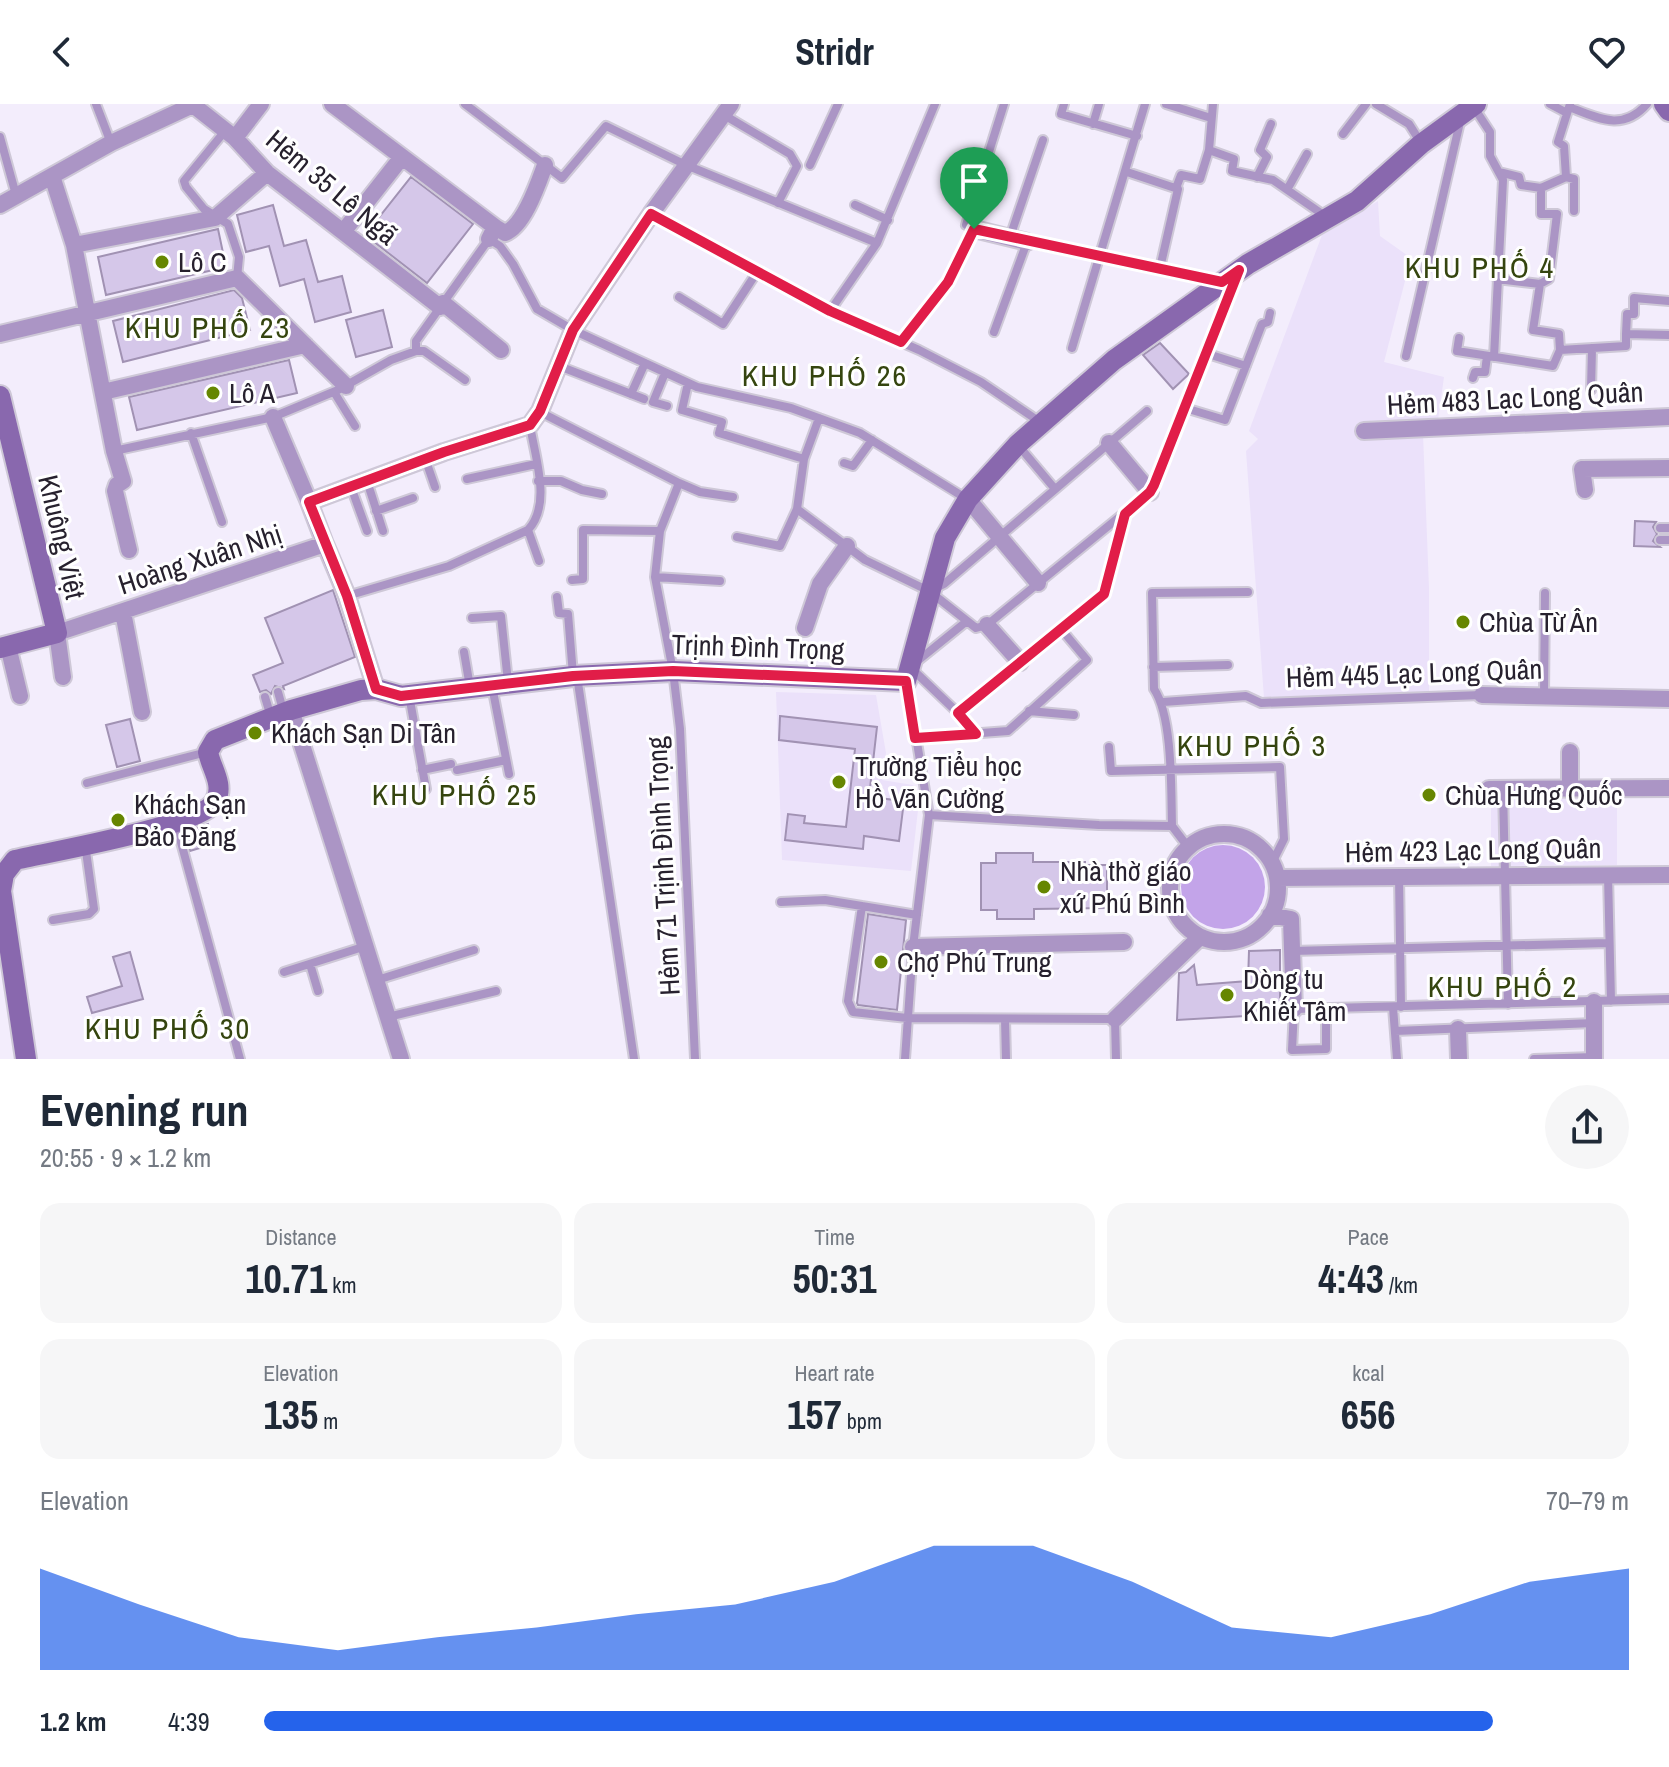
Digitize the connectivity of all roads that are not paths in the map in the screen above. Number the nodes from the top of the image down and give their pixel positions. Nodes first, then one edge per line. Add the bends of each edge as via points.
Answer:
1 (96, 104) edge
2 (194, 104) edge
3 (261, 104) edge
4 (332, 104) edge
5 (465, 104) edge
6 (838, 104) edge
7 (935, 104) edge
8 (1004, 104) edge
9 (1064, 104) edge
10 (1099, 104) edge
11 (1145, 104) edge
12 (1166, 104) edge
13 (1213, 104) edge
14 (1366, 104) edge
15 (1376, 104) edge
16 (1550, 104) edge
17 (1647, 104) edge
18 (1664, 104) edge
19 (1470, 108) edge
20 (1569, 108) edge
21 (727, 109) edge
22 (1669, 111) edge
23 (1211, 118) junction
24 (1093, 124) junction
25 (1271, 124) dead end
26 (230, 134) junction
27 (1343, 134) dead end
28 (1137, 136) junction
29 (0, 137) edge
30 (1043, 140) dead end
31 (111, 143) junction
32 (1421, 144) junction
33 (1209, 150) junction
34 (1307, 154) dead end
35 (402, 157) junction
36 (545, 165) junction
37 (686, 165) junction
38 (810, 165) dead end
39 (1127, 172) junction
40 (1499, 172) junction
41 (267, 173) junction
42 (52, 176) junction
43 (1257, 177) junction
44 (1566, 177) junction
45 (1176, 188) junction
46 (1288, 188) junction
47 (1541, 188) junction
48 (17, 196) junction
49 (778, 203) junction
50 (0, 205) edge
51 (855, 205) dead end
52 (1574, 211) dead end
53 (651, 214) junction
54 (215, 218) junction
55 (1329, 219) junction
56 (888, 220) junction
57 (974, 229) junction
58 (343, 232) junction
59 (492, 233) junction
60 (1010, 238) junction
61 (1027, 242) junction
62 (877, 243) junction
63 (74, 245) junction
64 (1101, 258) junction
65 (1160, 268) junction
66 (1239, 270) junction
67 (757, 272) junction
68 (237, 278) junction
69 (1497, 279) junction
70 (1222, 282) junction
71 (1540, 284) junction
72 (679, 297) dead end
73 (1669, 301) edge
74 (441, 305) junction
75 (830, 311) junction
76 (1270, 313) dead end
77 (87, 315) junction
78 (573, 330) junction
79 (994, 332) dead end
80 (0, 334) edge
81 (1626, 334) junction
82 (1669, 335) edge
83 (1459, 338) dead end
84 (901, 342) junction
85 (305, 345) junction
86 (1072, 348) dead end
87 (1592, 348) junction
88 (501, 350) dead end
89 (1560, 350) junction
90 (416, 351) junction
91 (1208, 354) junction
92 (1406, 356) dead end
93 (1490, 357) junction
94 (645, 363) junction
95 (559, 366) junction
96 (1246, 366) junction
97 (665, 373) junction
98 (1473, 378) dead end
99 (465, 380) dead end
100 (688, 383) junction
101 (340, 389) junction
102 (1591, 390) dead end
103 (103, 392) junction
104 (631, 394) junction
105 (644, 399) dead end
106 (1, 405) edge
107 (667, 406) dead end
108 (1185, 408) junction
109 (1147, 411) dead end
110 (273, 417) junction
111 (1669, 417) edge
112 (535, 418) junction
113 (819, 418) junction
114 (1040, 422) junction
115 (355, 426) dead end
116 (1364, 431) dead end
117 (191, 433) junction
118 (872, 440) junction
119 (1109, 443) junction
120 (1018, 444) junction
121 (114, 451) junction
122 (425, 458) junction
123 (804, 459) junction
124 (844, 463) dead end
125 (536, 464) junction
126 (1669, 468) edge
127 (467, 479) dead end
128 (538, 481) junction
129 (679, 483) junction
130 (359, 484) junction
131 (435, 487) dead end
132 (1055, 489) junction
133 (1585, 490) dead end
134 (1150, 492) junction
135 (602, 494) dead end
136 (733, 497) dead end
137 (413, 498) dead end
138 (968, 499) junction
139 (309, 502) junction
140 (797, 509) junction
141 (376, 511) junction
142 (1125, 514) junction
143 (222, 522) dead end
144 (528, 530) junction
145 (367, 531) dead end
146 (383, 531) dead end
147 (660, 531) junction
148 (737, 537) dead end
149 (999, 537) junction
150 (325, 544) junction
151 (847, 546) junction
152 (129, 550) dead end
153 (539, 561) dead end
154 (655, 577) junction
155 (572, 580) dead end
156 (720, 581) dead end
157 (1038, 583) junction
158 (929, 591) junction
159 (1248, 592) dead end
160 (1545, 593) dead end
161 (347, 596) junction
162 (557, 597) dead end
163 (123, 612) junction
164 (472, 618) dead end
165 (967, 621) junction
166 (987, 625) junction
167 (805, 628) dead end
168 (1061, 629) junction
169 (57, 633) junction
170 (4, 647) edge
171 (464, 652) dead end
172 (1020, 662) junction
173 (1228, 665) dead end
174 (1153, 667) junction
175 (673, 671) junction
176 (908, 674) junction
177 (575, 676) junction
178 (63, 677) dead end
179 (500, 684) junction
180 (470, 688) junction
181 (376, 689) junction
182 (278, 692) dead end
183 (409, 695) junction
184 (1482, 695) joint
185 (1544, 695) junction
186 (20, 696) dead end
187 (265, 697) dead end
188 (1669, 699) edge
189 (1163, 702) junction
190 (1029, 711) junction
191 (142, 712) dead end
192 (282, 713) junction
193 (958, 713) junction
194 (1074, 715) dead end
195 (976, 734) junction
196 (915, 738) junction
197 (1109, 747) dead end
198 (208, 752) junction
199 (1570, 752) dead end
200 (506, 760) junction
201 (1170, 768) junction
202 (422, 770) junction
203 (509, 774) dead end
204 (87, 783) dead end
205 (1570, 788) junction
206 (1669, 788) edge
207 (426, 789) dead end
208 (1496, 789) joint
209 (929, 815) junction
210 (176, 824) junction
211 (1172, 826) junction
212 (85, 844) junction
213 (1188, 847) junction
214 (3, 868) edge
215 (1274, 870) junction
216 (1608, 874) junction
217 (1399, 875) junction
218 (1669, 875) edge
219 (1505, 876) junction
220 (781, 902) dead end
221 (862, 906) junction
222 (917, 915) junction
223 (1270, 915) junction
224 (53, 920) dead end
225 (1200, 937) junction
226 (1124, 942) dead end
227 (1608, 943) junction
228 (367, 945) junction
229 (1507, 946) junction
230 (913, 947) junction
231 (1400, 949) junction
232 (474, 950) dead end
233 (1292, 951) junction
234 (310, 964) junction
235 (284, 972) dead end
236 (377, 980) junction
237 (318, 991) dead end
238 (496, 991) dead end
239 (1669, 999) edge
240 (1602, 1001) junction
241 (1508, 1004) junction
242 (1397, 1007) junction
243 (1326, 1008) junction
244 (1294, 1009) junction
245 (388, 1017) junction
246 (907, 1018) junction
247 (1005, 1019) junction
248 (1115, 1019) junction
249 (1594, 1023) junction
250 (1458, 1029) junction
251 (1395, 1031) junction
252 (1594, 1058) edge
253 (26, 1059) edge
254 (240, 1059) edge
255 (401, 1059) edge
256 (634, 1059) edge
257 (695, 1059) edge
258 (905, 1059) edge
259 (1006, 1059) edge
260 (1116, 1059) edge
261 (1397, 1059) edge
262 (1459, 1059) edge
263 (1534, 1059) edge

1 - 31 lane
2 - 26 street, Hẻm 35 Lê Ngã
2 - 31 street
3 - 26 street
4 - 35 street
5 - 36 lane
6 - 38 lane
7 - 56 lane
8 - 57 lane via 966,225
9 - 24 lane via 1061,114
10 - 24 lane
11 - 28 lane
12 - 23 lane
13 - 23 lane
14 - 27 lane
15 - 32 lane via 1409,124
16 - 20 lane
17 - 20 lane via 1629,119 1613,122
18 - 22 street
19 - 32 street
19 - 40 lane via 1490,132 1490,156
19 - 92 lane
20 - 44 lane via 1558,142 1564,146
21 - 37 street
21 - 49 lane via 790,154 797,166
23 - 33 lane
24 - 28 lane
25 - 43 lane via 1260,150 1267,157
26 - 41 street, Hẻm 35 Lê Ngã
26 - 54 lane via 184,181
28 - 39 lane
29 - 48 lane
30 - 60 lane
31 - 42 street
32 - 55 street
33 - 43 lane via 1234,159 1232,171
33 - 45 lane via 1200,179 1181,175
34 - 46 lane
35 - 58 street
35 - 59 street
36 - 37 lane via 562,178 606,126
36 - 59 street via 512,230
37 - 49 lane
37 - 53 street
39 - 45 lane
39 - 64 lane
40 - 47 lane via 1519,177 1521,185
40 - 69 lane via 1503,180
41 - 54 street
41 - 58 street, Hẻm 35 Lê Ngã
42 - 48 street
42 - 63 street
43 - 46 lane
44 - 47 lane
44 - 52 lane via 1574,179
45 - 65 lane
46 - 55 lane
47 - 71 lane via 1541,214 1557,214 1549,279
48 - 50 street
49 - 62 lane
51 - 56 lane
53 - 67 lane
53 - 78 street
54 - 63 street
54 - 68 lane via 230,230 239,257
55 - 66 street
56 - 62 lane
57 - 60 street
57 - 84 lane via 948,282
58 - 74 street, Hẻm 35 Lê Ngã
59 - 74 lane
59 - 78 lane via 537,309
60 - 61 street
61 - 64 lane
61 - 79 lane
62 - 75 lane
63 - 77 street
64 - 65 lane
64 - 86 lane
65 - 70 lane
66 - 70 street
66 - 91 lane
67 - 72 lane via 723,324
67 - 75 lane
68 - 77 street
68 - 85 street
69 - 71 lane
69 - 93 lane
70 - 114 street
71 - 89 lane via 1533,330 1559,334
73 - 81 lane via 1634,298
74 - 88 street, Hẻm 35 Lê Ngã
74 - 90 lane via 416,341
75 - 84 lane
76 - 96 lane
77 - 80 street
77 - 103 street
78 - 94 lane
78 - 95 street
81 - 82 lane
81 - 87 lane via 1626,346
83 - 93 lane via 1457,351
84 - 114 lane via 981,382
85 - 101 street
85 - 103 street
87 - 89 lane
87 - 102 lane
89 - 93 lane via 1553,366
90 - 99 lane via 424,351
90 - 101 lane
91 - 96 lane
91 - 108 lane
93 - 98 lane via 1485,372 1475,372
94 - 97 lane
94 - 104 lane
95 - 104 lane
95 - 112 street
96 - 108 lane via 1225,420
97 - 100 lane
97 - 107 lane via 653,402
100 - 113 lane
100 - 123 lane via 682,410 722,422 719,433
101 - 110 lane
101 - 115 lane
103 - 121 street
104 - 105 lane
106 - 169 street, Khuông Việt
108 - 134 lane
109 - 119 lane
110 - 117 lane
110 - 139 street
111 - 116 street, Hẻm 483 Lạc Long Quân
112 - 122 street, Hoàng Xuân Nhị
112 - 125 lane
112 - 129 lane
113 - 118 lane
113 - 123 lane
114 - 120 street
117 - 121 lane
117 - 143 lane
118 - 124 lane via 853,466
118 - 138 lane
119 - 132 lane
119 - 134 street
120 - 132 lane
120 - 138 street
121 - 152 street via 123,481 115,491
122 - 130 street, Hoàng Xuân Nhị
122 - 131 lane
123 - 140 lane
125 - 127 lane
125 - 128 lane
126 - 133 street via 1582,469
128 - 135 lane via 561,481
128 - 144 lane via 542,505
129 - 136 lane
129 - 147 lane, Hẻm 71 Trịnh Đình Trọng
130 - 139 street, Hoàng Xuân Nhị
130 - 141 lane
130 - 145 lane
132 - 149 lane
134 - 142 lane
137 - 141 lane
138 - 149 street
138 - 158 street via 945,538
139 - 150 street, Hoàng Xuân Nhị
140 - 148 lane via 780,546
140 - 151 lane
141 - 146 lane
142 - 157 lane
142 - 168 lane via 1104,594
144 - 153 lane
144 - 161 lane via 449,566
147 - 154 lane, Hẻm 71 Trịnh Đình Trọng
147 - 155 lane via 583,530 583,579
149 - 157 street
149 - 158 lane
150 - 161 street
150 - 163 street, Hoàng Xuân Nhị
151 - 158 lane
151 - 167 street via 820,584
154 - 156 lane
154 - 175 lane, Hẻm 71 Trịnh Đình Trọng
157 - 166 lane
158 - 165 lane
158 - 176 street
159 - 174 lane via 1152,593
160 - 185 lane
161 - 181 street
162 - 177 lane via 559,613 568,614
163 - 169 street, Hoàng Xuân Nhị
163 - 191 street
164 - 179 lane via 501,616
165 - 166 lane via 976,628
165 - 176 lane
166 - 172 street
168 - 172 lane
168 - 190 lane via 1087,660
169 - 170 street, Khuông Việt
169 - 178 street
170 - 186 street
171 - 180 lane
172 - 193 lane
173 - 174 lane
174 - 189 lane via 1154,689
175 - 176 street, Trịnh Đình Trọng
175 - 177 street, Trịnh Đình Trọng
175 - 257 lane, Hẻm 71 Trịnh Đình Trọng
176 - 193 lane
176 - 196 lane
177 - 179 street, Trịnh Đình Trọng
177 - 256 lane
179 - 180 street, Trịnh Đình Trọng
179 - 200 lane
180 - 183 street, Trịnh Đình Trọng
181 - 183 street, Trịnh Đình Trọng
181 - 192 street, Trịnh Đình Trọng
182 - 192 lane
183 - 202 lane
184 - 185 street, Hẻm 445 Lạc Long Quân
184 - 189 lane, Hẻm 445 Lạc Long Quân via 1261,703 1246,696
185 - 188 street, Hẻm 445 Lạc Long Quân
187 - 192 lane
189 - 201 lane
190 - 194 lane
190 - 195 lane via 1008,731
192 - 198 street, Trịnh Đình Trọng via 215,740
192 - 228 street
193 - 195 lane
195 - 196 lane
196 - 209 lane
197 - 201 lane via 1111,771
198 - 204 lane
198 - 210 street via 219,785 215,803
199 - 205 street
200 - 202 lane
200 - 203 lane
201 - 211 lane
201 - 215 lane via 1280,767 1284,839
202 - 207 lane
205 - 206 street
205 - 208 street
208 - 219 lane
209 - 211 lane
209 - 222 lane
210 - 212 street
210 - 254 lane
211 - 213 lane
212 - 214 street via 15,860
212 - 224 lane via 94,909
213 - 215 street via 1217,834 1234,835 1262,850
213 - 225 street via 1173,869 1170,895 1180,920
214 - 253 street via 1,891
215 - 217 street, Hẻm 423 Lạc Long Quân
215 - 223 street via 1276,903
216 - 218 street, Hẻm 423 Lạc Long Quân
216 - 219 street, Hẻm 423 Lạc Long Quân
216 - 227 lane
217 - 219 street, Hẻm 423 Lạc Long Quân
217 - 231 lane
219 - 229 lane
220 - 221 lane via 825,900
221 - 222 lane
221 - 246 lane via 848,1001 853,1012
222 - 230 lane
223 - 225 street via 1260,928 1239,939
223 - 233 street via 1291,919
225 - 248 street
226 - 230 street
227 - 229 lane
227 - 240 lane
228 - 234 lane
228 - 236 street
229 - 231 lane
229 - 241 lane
230 - 246 lane
231 - 233 lane
231 - 242 lane
232 - 236 lane
233 - 244 street
234 - 235 lane
234 - 237 lane
236 - 245 street
238 - 245 lane
239 - 240 lane
240 - 241 lane
240 - 249 street
241 - 242 lane
242 - 243 lane
242 - 251 lane
243 - 244 lane
243 - 244 lane via 1326,1049 1292,1050
245 - 255 street
246 - 247 lane
246 - 258 lane
247 - 248 lane
247 - 259 lane
248 - 260 lane
249 - 250 lane
249 - 252 street
250 - 251 lane
250 - 262 street
251 - 261 lane
252 - 263 lane

